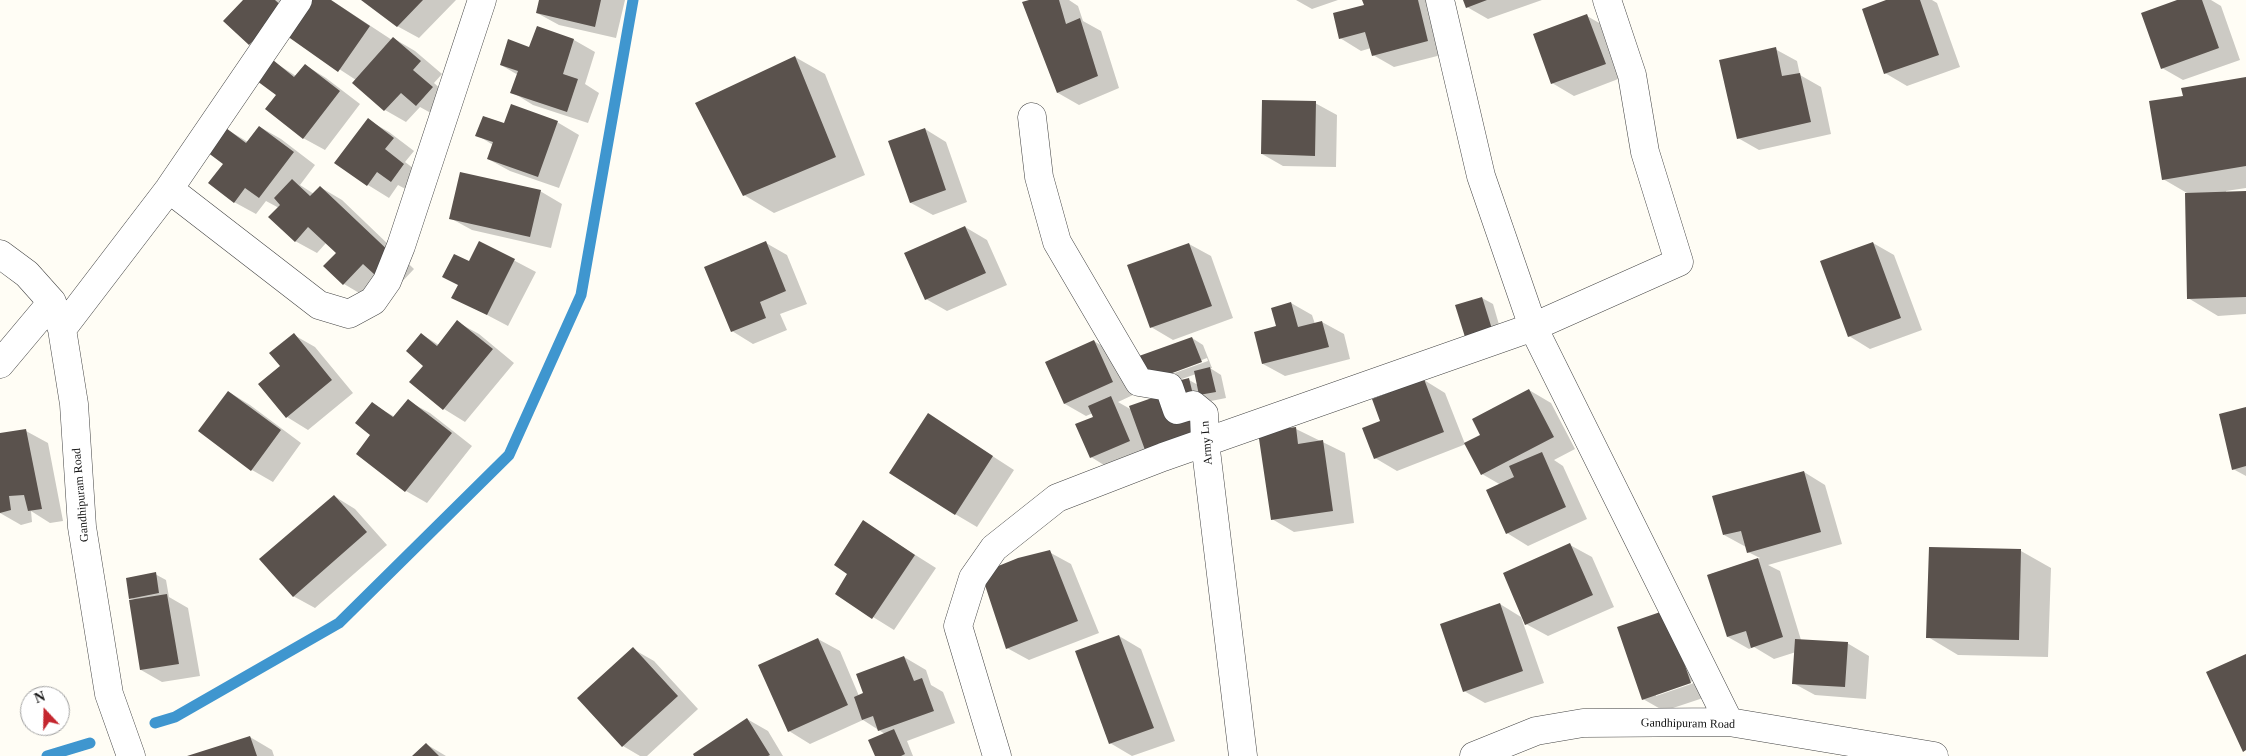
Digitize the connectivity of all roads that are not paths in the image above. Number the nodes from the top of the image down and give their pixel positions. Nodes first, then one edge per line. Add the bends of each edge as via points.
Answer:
1 (298, 0) edge
2 (482, 0) edge
3 (1440, 0) edge
4 (1607, 0) edge
5 (1032, 117) dead end
6 (169, 189) junction
7 (0, 254) edge
8 (52, 302) junction
9 (1533, 327) junction
10 (62, 329) junction
11 (0, 364) edge
12 (1205, 442) junction
13 (1729, 722) junction
14 (1796, 745) edge
15 (131, 756) edge
16 (997, 756) edge
17 (1243, 756) edge
18 (1474, 756) edge
19 (1934, 756) edge

1 - 6 street
2 - 6 street via 401,246 387,281 373,302 349,314 319,305
3 - 9 street via 1481,176
4 - 9 street via 1632,75 1645,152 1679,262
5 - 12 street, Army Ln via 1039,177 1057,242 1139,382 1169,387 1178,410 1193,405 1204,414
6 - 10 street
7 - 8 street, Gandhipuram Road via 27,274
8 - 10 street, Gandhipuram Road
8 - 11 street
9 - 12 street
9 - 13 street
10 - 15 street, Gandhipuram Road via 74,404 82,527 109,694
12 - 16 street via 1057,498 994,548 972,578 958,626
12 - 17 street, Army Ln
13 - 14 street, Gandhipuram Road
13 - 18 street, Gandhipuram Road via 1583,723 1536,732
14 - 19 street, Gandhipuram Road

